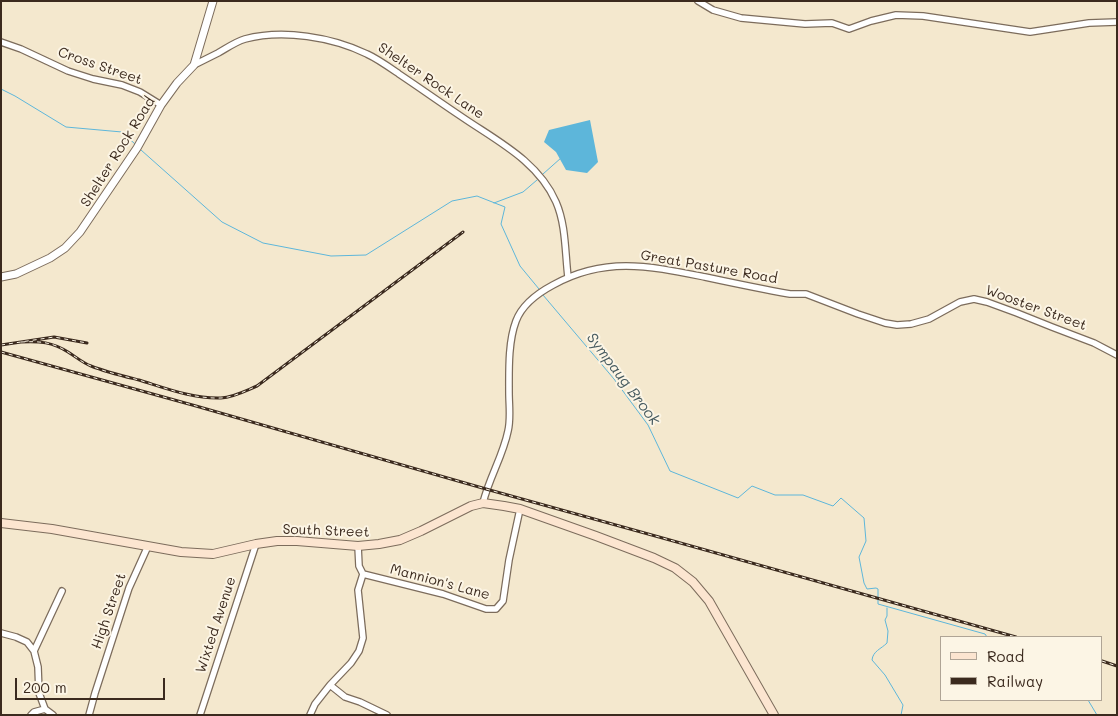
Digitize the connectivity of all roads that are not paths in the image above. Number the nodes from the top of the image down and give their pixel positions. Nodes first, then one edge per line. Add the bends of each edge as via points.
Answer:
1 (213, 1) edge
2 (698, 1) edge
3 (1117, 22) edge
4 (1, 42) edge
5 (194, 65) junction
6 (161, 105) junction
7 (568, 277) junction
8 (1, 278) edge
9 (832, 304) joint
10 (1117, 355) edge
11 (483, 502) junction
12 (520, 510) junction
13 (1, 523) edge
14 (256, 544) junction
15 (148, 546) junction
16 (358, 546) junction
17 (363, 574) junction
18 (62, 591) dead end
19 (1, 633) edge
20 (34, 651) junction
21 (330, 685) junction
22 (45, 709) junction
23 (31, 715) edge
24 (54, 715) edge
25 (89, 715) edge
26 (200, 715) edge
27 (310, 715) edge
28 (387, 715) edge
29 (774, 715) edge

1 - 5 street, Shelter Rock Road
2 - 3 street via 713,10 741,18 804,24 832,23 849,29 896,15 1030,32 1089,22
4 - 6 street, Cross Street via 68,71 140,92
5 - 6 street, Shelter Rock Road
5 - 7 street, Shelter Rock Lane via 244,40 269,36 309,36 341,43 368,54 505,145 530,166 556,201 564,233
6 - 8 street, Shelter Rock Road via 133,155 70,244 42,262
7 - 9 street, Great Pasture Road via 592,269 638,266 777,292 806,294
7 - 11 street, Great Pasture Road via 541,291 516,320 511,341 508,430
9 - 10 street, Wooster Street via 897,325 928,319 960,302 974,299 1094,343
11 - 12 main road
11 - 16 main road, South Street via 400,540
12 - 17 street, Mannion's Lane via 503,601 496,609 486,609 443,594
12 - 29 main road via 654,558 693,582 709,601
13 - 15 main road, South Street
14 - 15 main road, South Street via 213,554
14 - 16 main road, South Street via 297,541
14 - 26 street, Wixted Avenue
15 - 25 street, High Street via 128,593
16 - 17 street
17 - 21 street via 358,590 363,638 351,664
18 - 20 street
19 - 20 street via 27,642
20 - 22 street
21 - 27 street
21 - 28 street via 345,697
22 - 23 street
22 - 24 street

